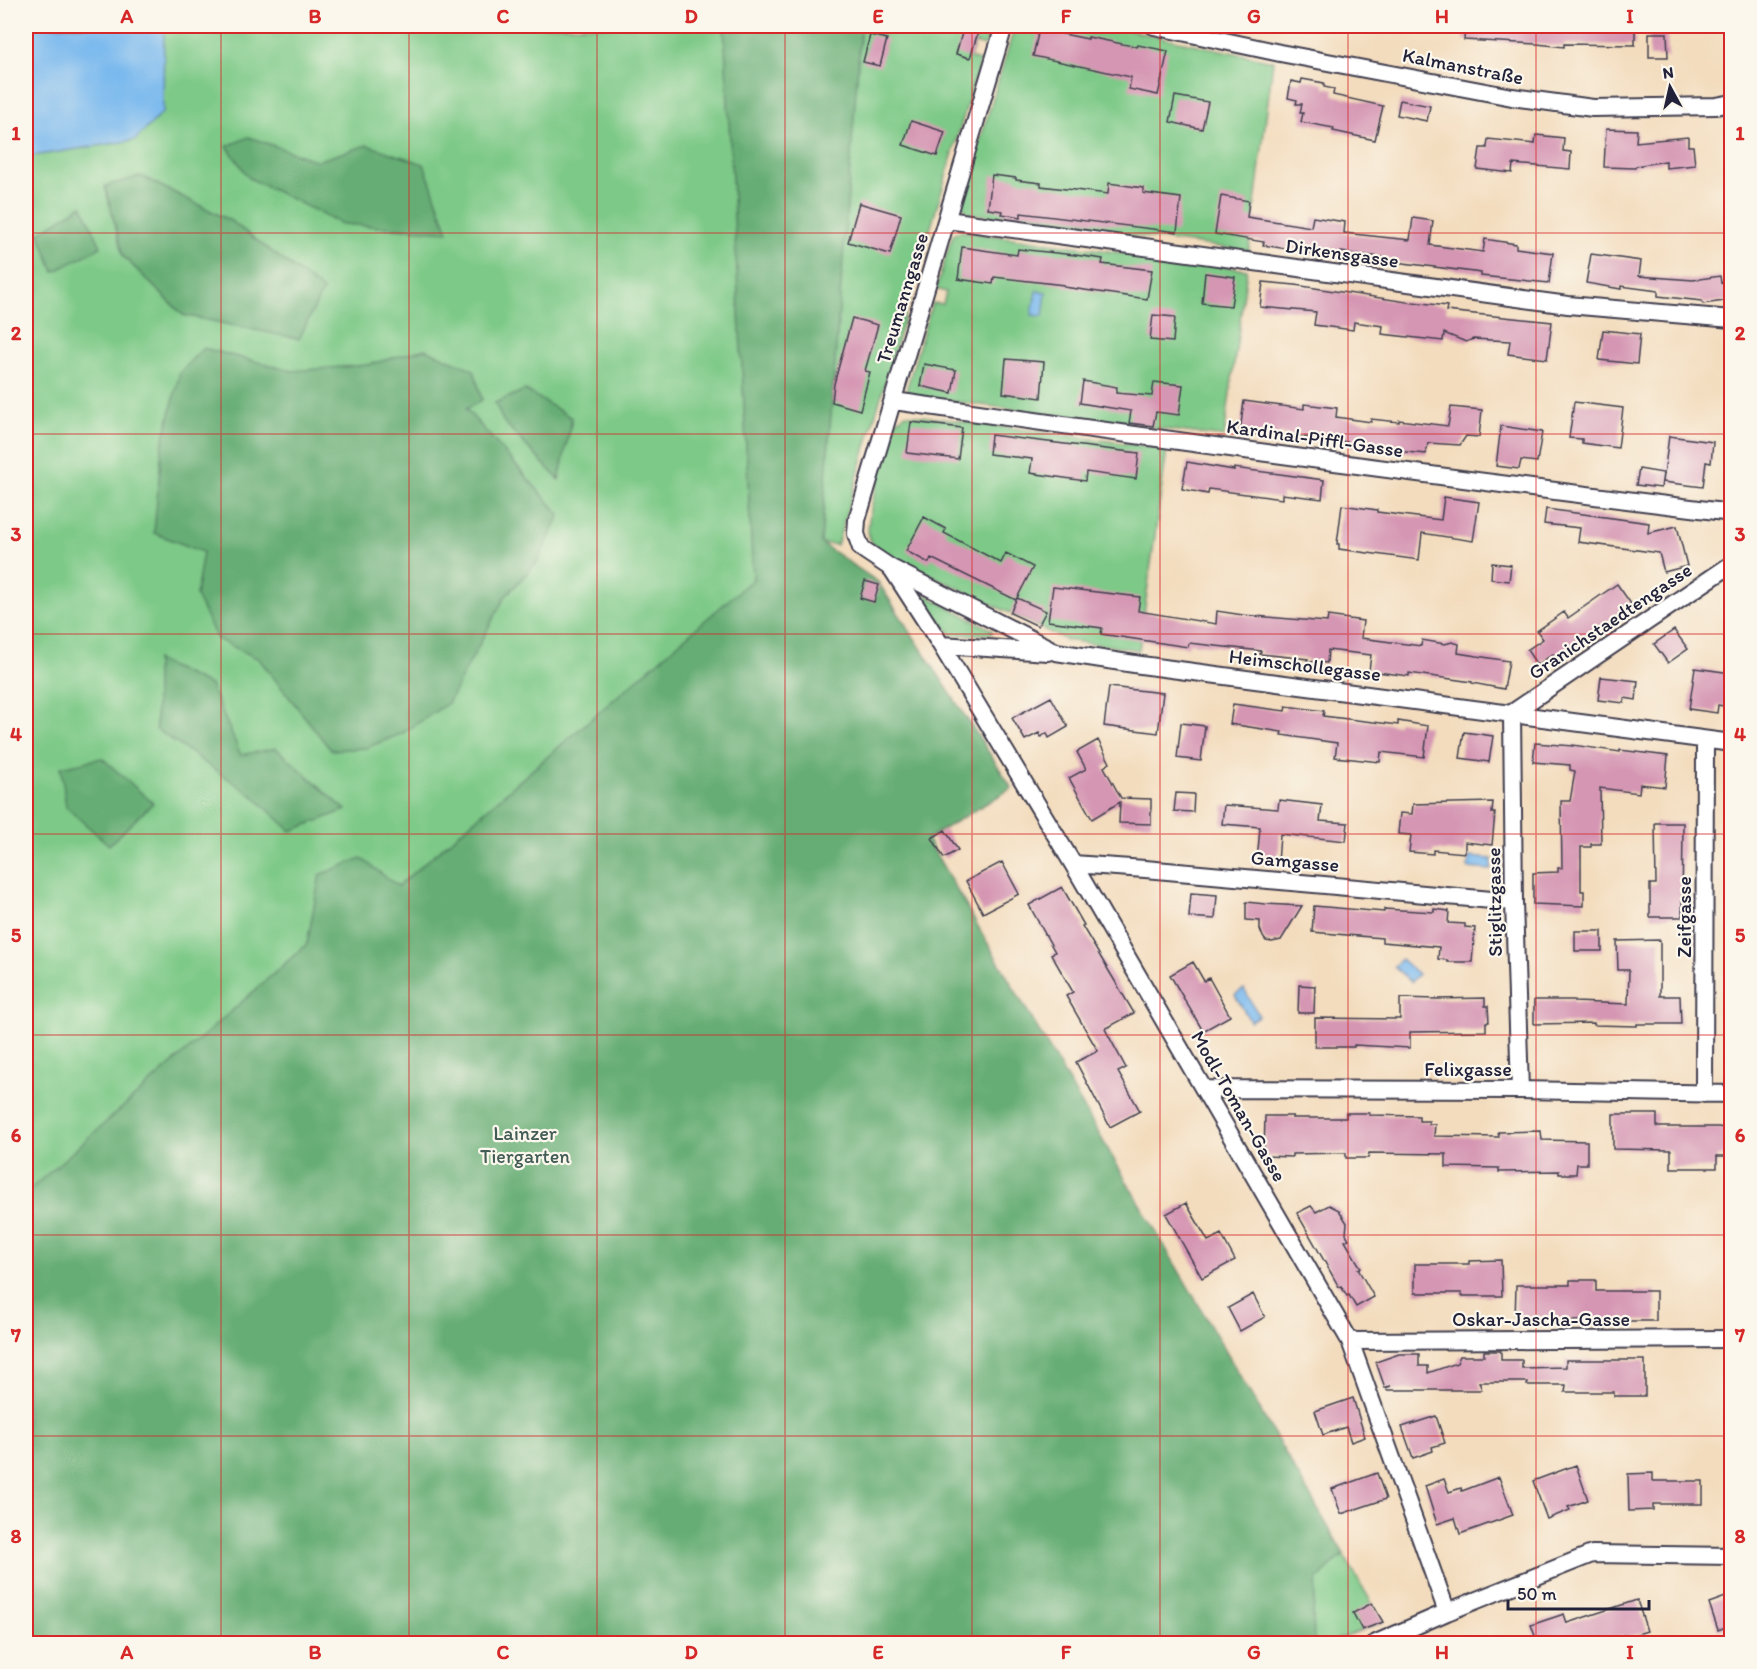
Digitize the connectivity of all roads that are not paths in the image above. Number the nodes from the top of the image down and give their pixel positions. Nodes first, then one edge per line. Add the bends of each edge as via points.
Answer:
1 (1004, 26) edge
2 (1154, 26) edge
3 (1731, 104) edge
4 (947, 220) junction
5 (1731, 320) edge
6 (894, 401) junction
7 (1731, 513) edge
8 (1731, 564) edge
9 (891, 568) junction
10 (941, 645) junction
11 (1056, 652) junction
12 (1512, 713) junction
13 (1705, 740) junction
14 (1731, 743) edge
15 (1072, 864) junction
16 (1514, 902) junction
17 (1205, 1089) junction
18 (1520, 1090) junction
19 (1704, 1094) junction
20 (1731, 1094) edge
21 (1731, 1339) edge
22 (1350, 1341) junction
23 (1731, 1557) edge
24 (1447, 1612) junction
25 (1374, 1644) edge

1 - 4 street, Treumanngasse
2 - 3 street, Kalmanstraße via 1524,99 1593,108
4 - 5 street, Dirkensgasse via 1568,305
4 - 6 street, Treumanngasse
6 - 7 street, Kardinal-Piffl-Gasse
6 - 9 street, Treumanngasse via 856,534 861,548
8 - 12 street, Granichstaedtengasse
9 - 10 street, Modl-Toman-Gasse
9 - 11 street, Heimschollegasse
10 - 11 street
10 - 15 street, Modl-Toman-Gasse
11 - 12 street, Heimschollegasse
12 - 13 street, Heimschollegasse
12 - 16 street, Stiglitzgasse
13 - 14 street, Heimschollegasse
13 - 19 street, Zeifgasse
15 - 16 street, Gamgasse
15 - 17 street, Modl-Toman-Gasse
16 - 18 street, Stiglitzgasse
17 - 18 street, Felixgasse
17 - 22 street, Modl-Toman-Gasse
18 - 19 street, Felixgasse
19 - 20 street, Felixgasse
21 - 22 street, Oskar-Jascha-Gasse
22 - 24 street, Modl-Toman-Gasse
23 - 24 street via 1592,1554
24 - 25 street

